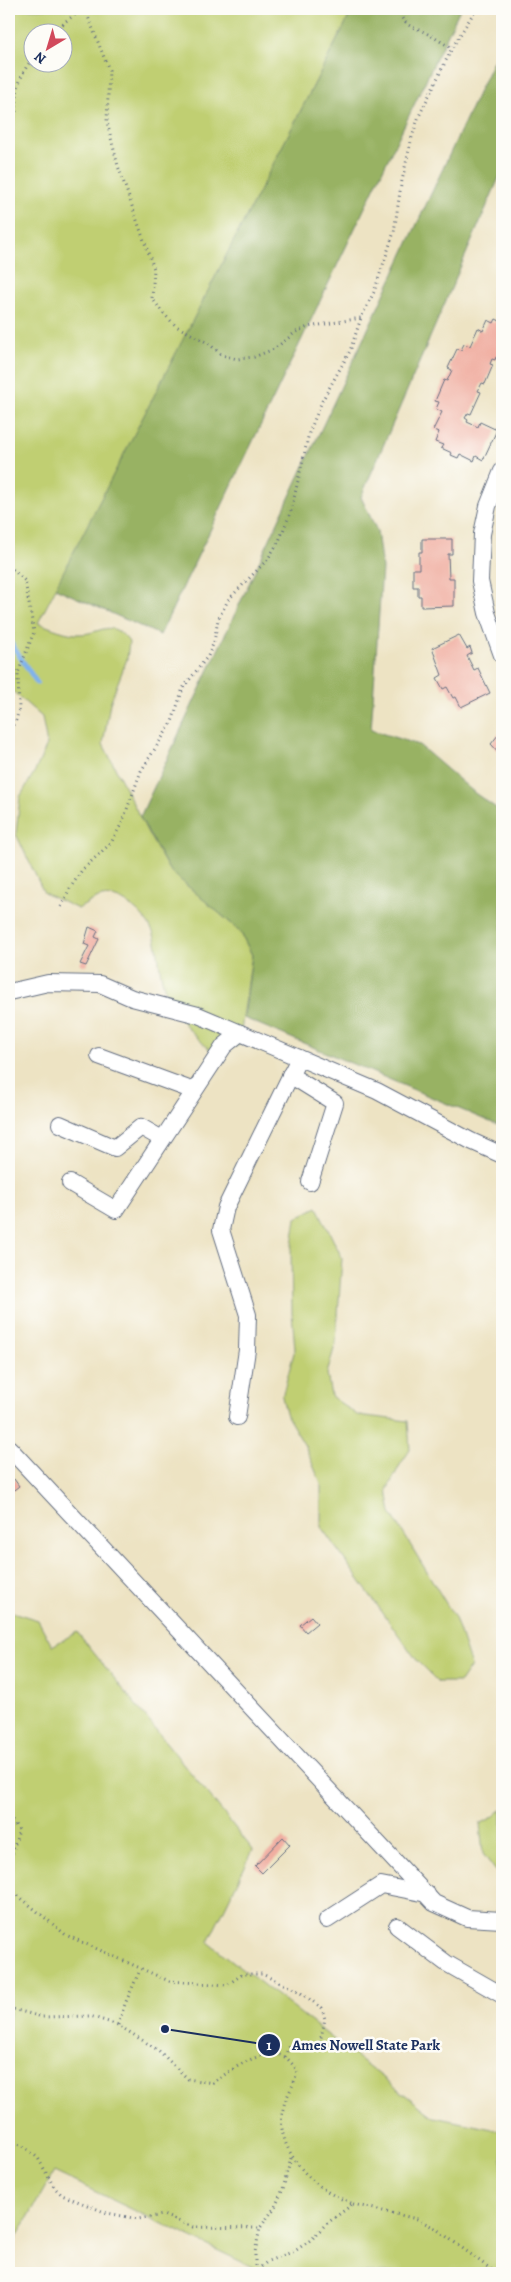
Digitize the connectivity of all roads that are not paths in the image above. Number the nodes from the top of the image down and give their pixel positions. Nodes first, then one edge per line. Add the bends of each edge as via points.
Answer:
1 (502, 471) edge
2 (502, 654) edge
3 (9, 992) edge
4 (240, 1033) junction
5 (99, 1056) dead end
6 (299, 1058) junction
7 (290, 1075) junction
8 (194, 1091) junction
9 (60, 1124) dead end
10 (162, 1139) junction
11 (502, 1155) edge
12 (310, 1182) dead end
13 (70, 1183) dead end
14 (237, 1417) dead end
15 (9, 1448) edge
16 (427, 1894) junction
17 (327, 1920) dead end
18 (502, 1920) edge
19 (397, 1926) dead end
20 (502, 1995) edge

1 - 2 street via 488,506 482,534 480,581 487,613
3 - 4 street via 48,983 100,984 132,998 198,1015
4 - 6 street
4 - 8 street via 224,1046
5 - 8 street
6 - 7 street
6 - 11 street via 377,1091
7 - 12 street via 335,1103
7 - 14 street via 226,1207 220,1230 248,1315 247,1350
8 - 10 street
9 - 10 street via 115,1148 141,1127
10 - 13 street via 116,1210
15 - 16 street
16 - 17 street via 381,1885
16 - 18 street via 434,1903 467,1918
19 - 20 street via 446,1963

